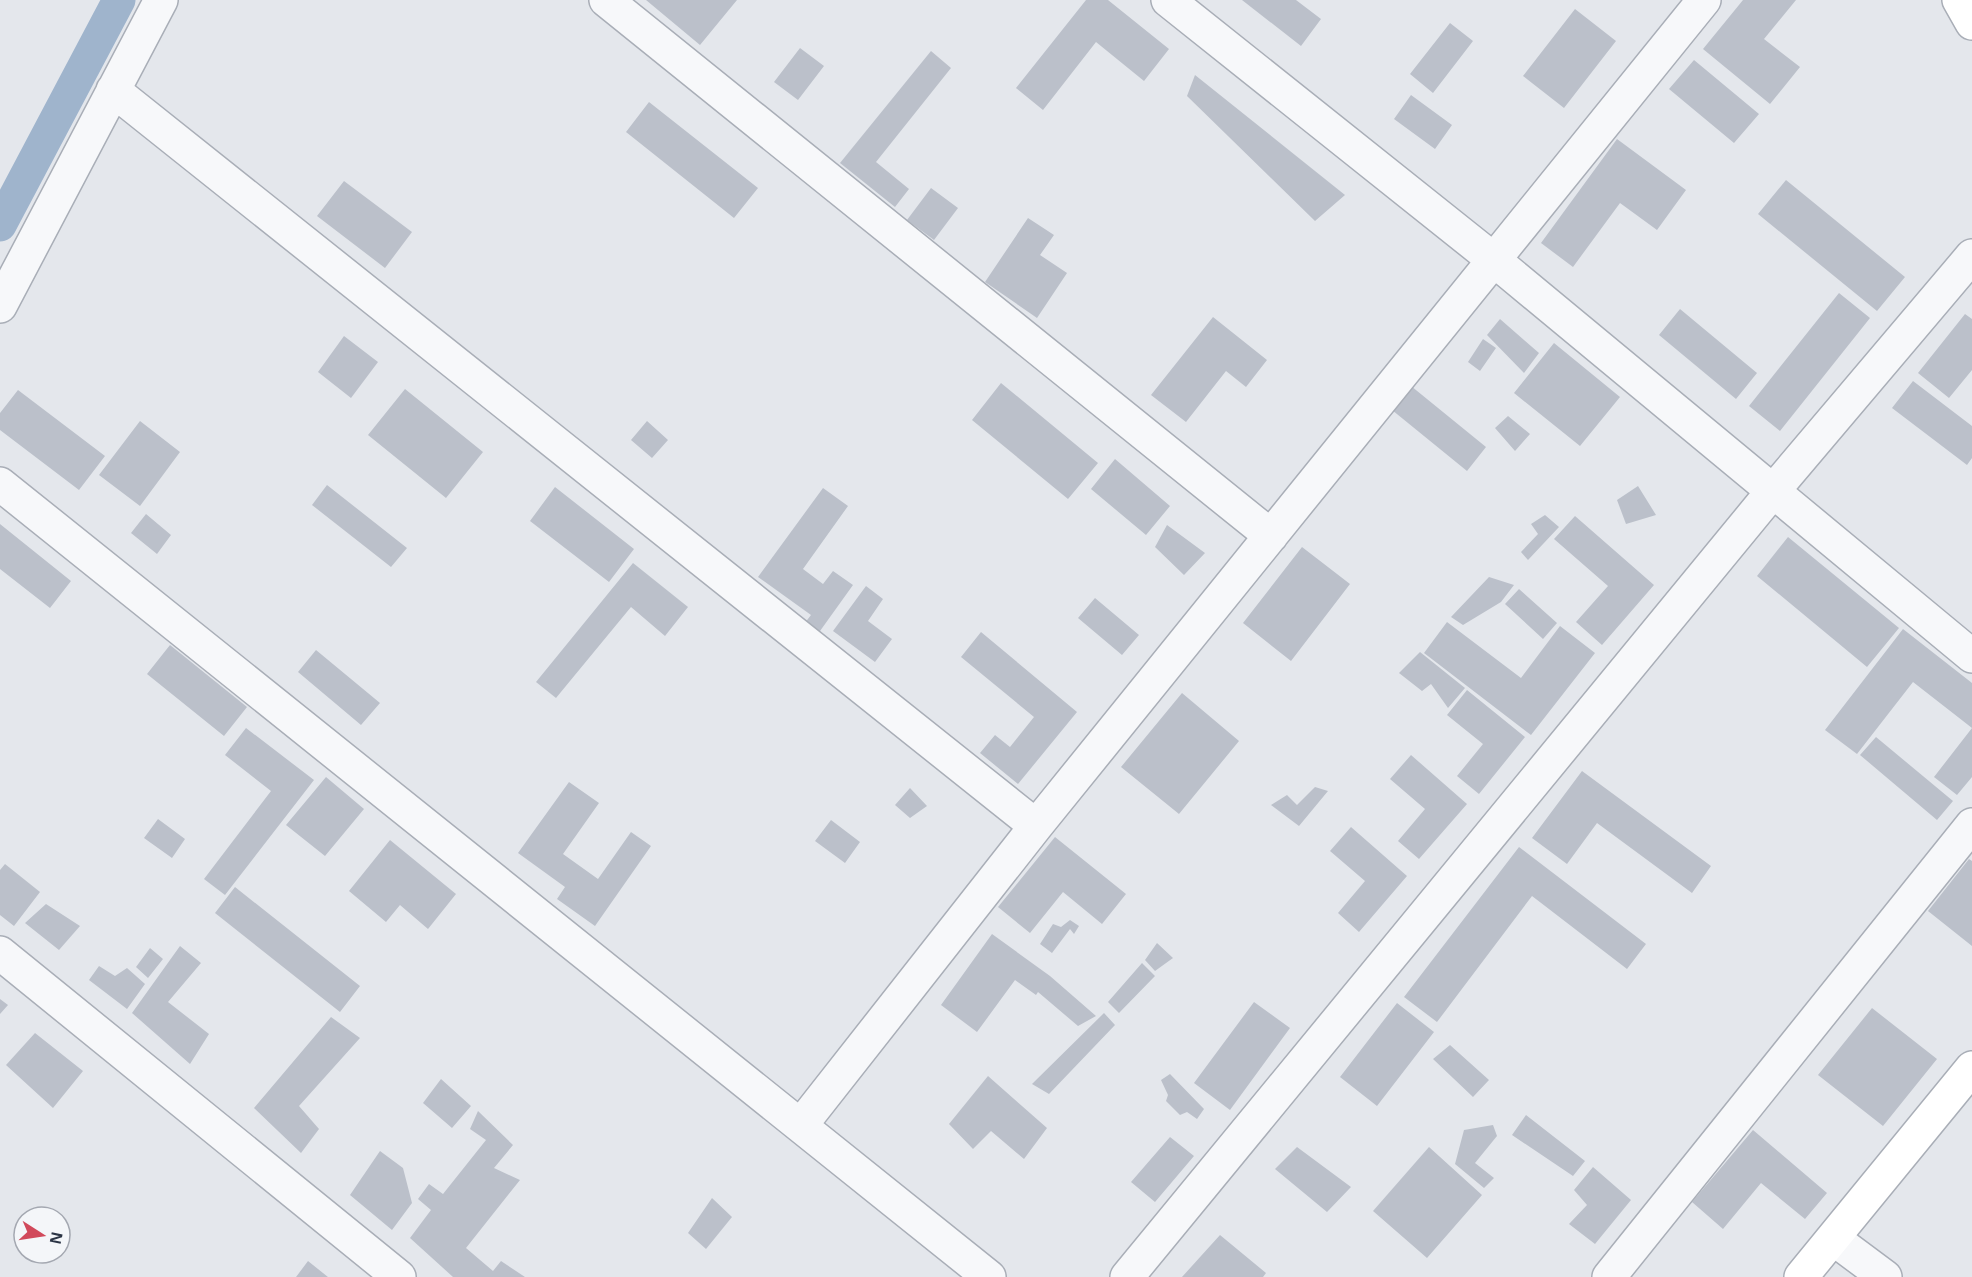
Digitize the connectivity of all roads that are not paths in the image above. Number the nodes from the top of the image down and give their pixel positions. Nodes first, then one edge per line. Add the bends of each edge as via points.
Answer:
1 (161, 0) edge
2 (606, 0) edge
3 (1168, 0) edge
4 (1704, 0) edge
5 (1959, 0) edge
6 (1972, 23) edge
7 (113, 90) junction
8 (1972, 256) edge
9 (1494, 260) junction
10 (0, 306) edge
11 (0, 484) edge
12 (1773, 491) junction
13 (1270, 536) junction
14 (1972, 656) edge
15 (1972, 825) edge
16 (1036, 826) junction
17 (0, 953) edge
18 (1972, 1068) edge
19 (801, 1125) junction
20 (1834, 1239) junction
21 (399, 1277) edge
22 (988, 1277) edge
23 (1127, 1277) edge
24 (1609, 1277) edge
25 (1800, 1277) edge
26 (1885, 1277) edge

1 - 7 street
2 - 13 street
3 - 9 street
4 - 9 street
5 - 6 street
7 - 10 street
7 - 16 street
8 - 12 street
9 - 12 street
9 - 13 street
11 - 19 street
12 - 14 street
12 - 23 street
13 - 16 street
15 - 24 street
16 - 19 street
17 - 21 street
18 - 20 street
19 - 22 street
20 - 25 street
20 - 26 street

